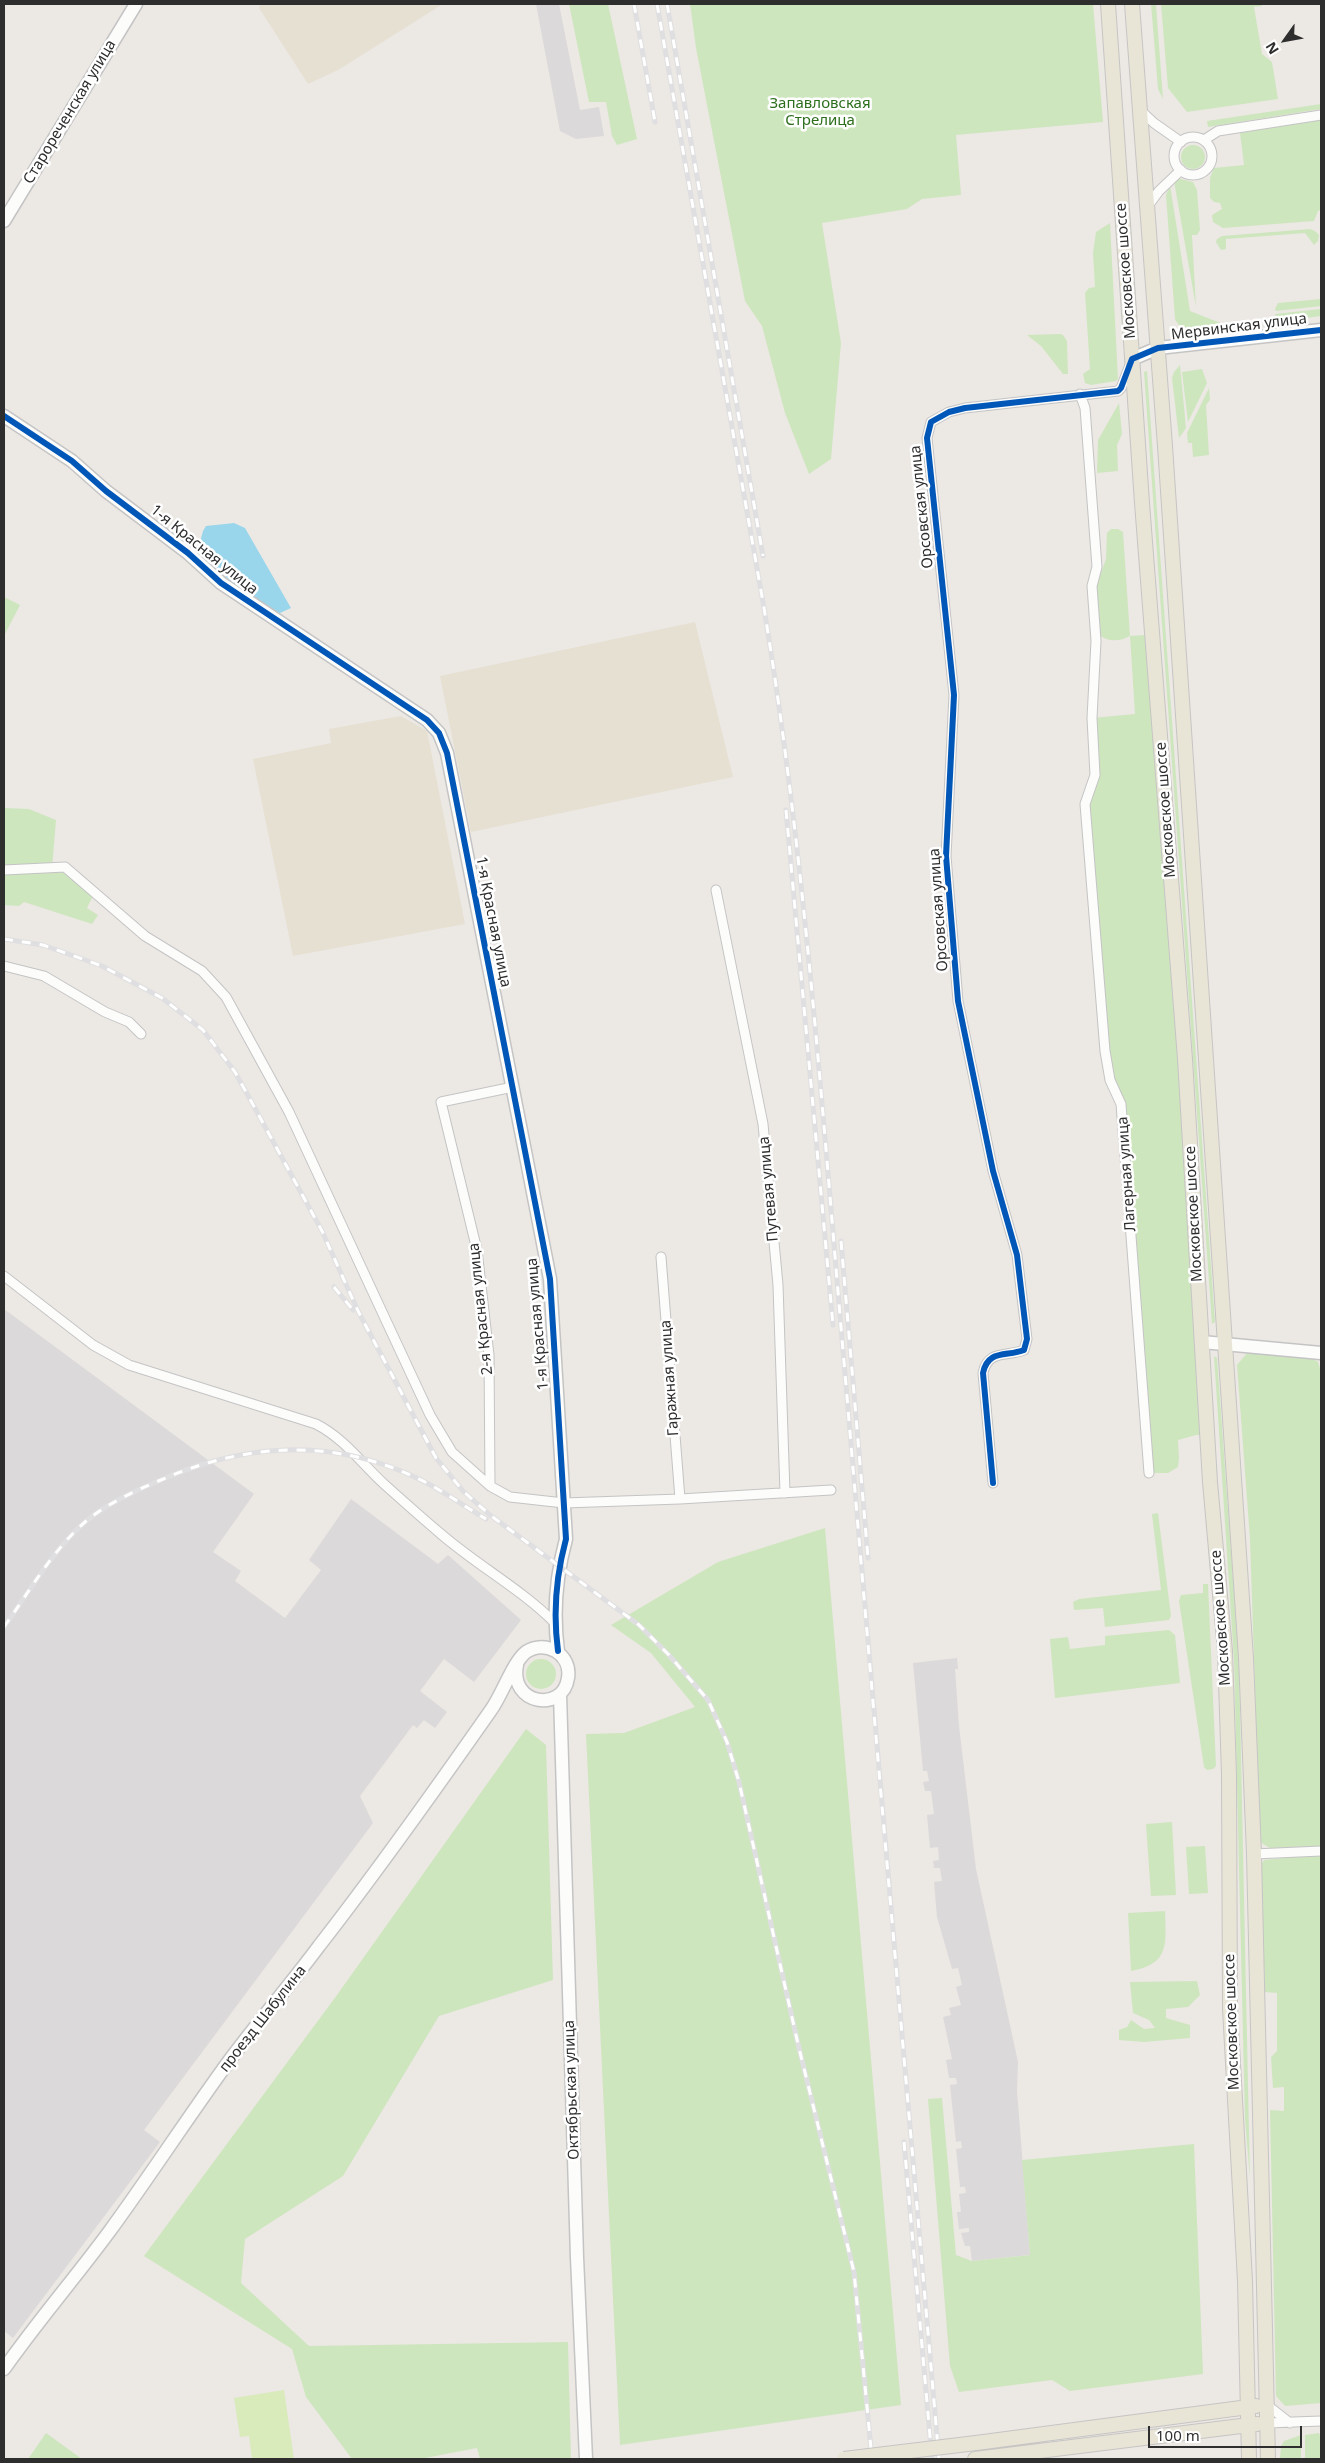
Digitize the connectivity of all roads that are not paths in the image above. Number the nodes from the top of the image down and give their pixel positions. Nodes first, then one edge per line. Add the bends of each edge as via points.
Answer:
1 (136, 4) edge
2 (1108, 4) edge
3 (1132, 4) edge
4 (1140, 110) junction
5 (1321, 115) edge
6 (1204, 140) junction
7 (1181, 142) junction
8 (1181, 170) junction
9 (1147, 207) junction
10 (4, 221) edge
11 (1321, 330) edge
12 (1158, 348) junction
13 (1132, 359) junction
14 (1080, 394) junction
15 (4, 416) edge
16 (4, 870) edge
17 (716, 890) dead end
18 (4, 966) edge
19 (141, 1034) dead end
20 (513, 1087) junction
21 (661, 1257) dead end
22 (4, 1276) edge
23 (1202, 1342) junction
24 (1227, 1344) junction
25 (1318, 1355) edge
26 (1149, 1473) dead end
27 (993, 1483) dead end
28 (490, 1486) junction
29 (831, 1490) dead end
30 (785, 1493) junction
31 (680, 1499) junction
32 (564, 1503) junction
33 (555, 1623) junction
34 (535, 1648) junction
35 (558, 1651) junction
36 (517, 1665) junction
37 (521, 1691) junction
38 (560, 1694) junction
39 (500, 1698) junction
40 (544, 1700) junction
41 (561, 1721) junction
42 (1321, 1851) edge
43 (1254, 1854) junction
44 (4, 2368) edge
45 (1267, 2405) junction
46 (1248, 2406) junction
47 (1321, 2421) edge
48 (1267, 2423) junction
49 (1290, 2424) junction
50 (1249, 2425) junction
51 (586, 2459) edge
52 (844, 2459) edge
53 (980, 2459) edge
54 (1249, 2459) edge
55 (1268, 2459) edge

1 - 10 street, Старореченская улица
2 - 13 main road, Московское шоссе
3 - 4 main road, Московское шоссе
4 - 7 street
4 - 9 main road, Московское шоссе
5 - 6 street via 1218,130
6 - 7 street via 1192,137
6 - 8 street via 1211,149 1210,166 1196,175
7 - 8 street via 1175,156
8 - 9 street
9 - 12 main road, Московское шоссе
11 - 12 street, Мервинская улица
12 - 13 street, Мервинская улица
12 - 24 main road, Московское шоссе
13 - 14 street via 1118,391
13 - 23 main road, Московское шоссе via 1185,1059
14 - 26 street, Лагерная улица via 1085,408 1097,567 1092,586 1096,641 1092,718 1095,774 1085,804 1105,1052 1110,1080 1121,1104
14 - 27 street, Орсовская улица via 949,412 931,422 927,438 954,695 946,856 958,1001 992,1171 1017,1255 1027,1340 1024,1350 996,1354 984,1366
15 - 20 street, 1-я Красная улица via 72,461 221,583 427,720 439,733 447,753
16 - 28 street via 65,867 145,936 202,971 226,996 289,1112 430,1415 452,1452
17 - 30 street, Путевая улица via 762,1124 778,1285
18 - 19 street via 44,976 105,1012 129,1022
20 - 28 street, 2-я Красная улица via 441,1102 477,1250 489,1355
20 - 32 street, 1-я Красная улица via 550,1279
21 - 31 street, Гаражная улица
22 - 33 street via 93,1345 129,1365 316,1424 332,1432 443,1536 536,1604
23 - 24 street
23 - 46 main road, Московское шоссе via 1225,1650 1231,2035 1245,2281
24 - 25 street
24 - 43 main road, Московское шоссе
28 - 32 street via 510,1496
29 - 30 street
30 - 31 street
31 - 32 street
32 - 33 street, 1-я Красная улица via 566,1539 558,1568
33 - 34 street, проезд Шабулина
33 - 35 street, 1-я Красная улица
34 - 35 street
34 - 36 street, проезд Шабулина via 527,1652
35 - 38 street via 568,1669 565,1687
36 - 37 street via 517,1683
36 - 39 street, проезд Шабулина
37 - 39 street via 504,1692
37 - 40 street
38 - 40 street
38 - 41 street, Октябрьская улица
39 - 44 street, проезд Шабулина via 400,1839 230,2061 107,2234
40 - 41 street
41 - 51 street, Октябрьская улица
42 - 43 street
43 - 45 main road, Московское шоссе
45 - 46 main road
45 - 48 main road, Московское шоссе
45 - 49 street
46 - 50 main road, Московское шоссе
46 - 52 main road, bridge
47 - 49 street
48 - 49 street
48 - 50 main road
48 - 55 main road, Московское шоссе
50 - 53 main road
50 - 54 main road, Московское шоссе

